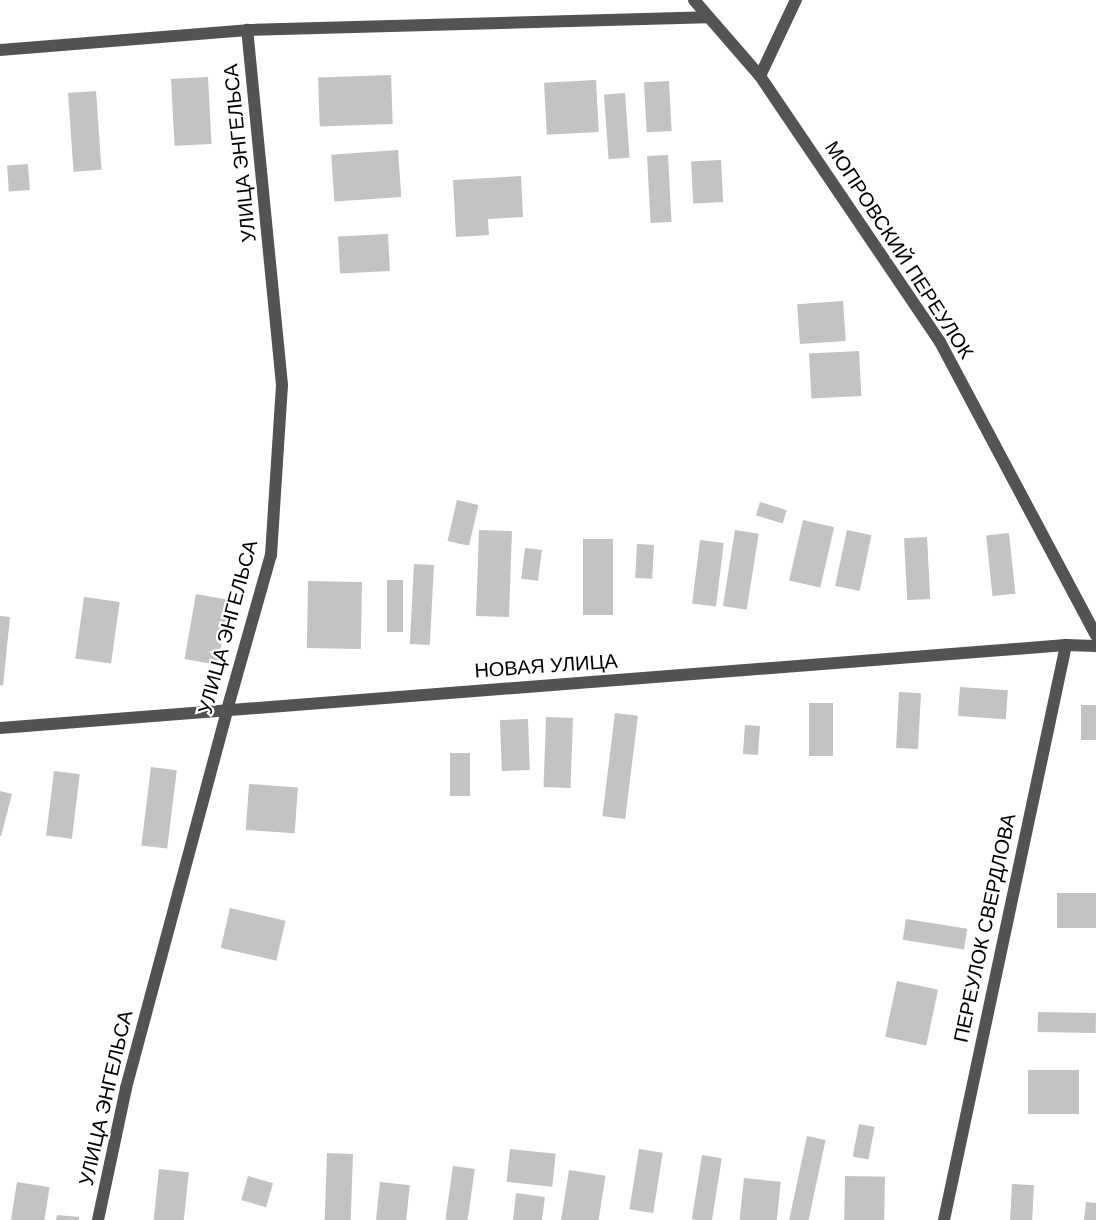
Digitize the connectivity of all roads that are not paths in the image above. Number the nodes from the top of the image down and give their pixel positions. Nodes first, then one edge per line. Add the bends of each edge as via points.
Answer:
1 (694, 0) edge
2 (796, 0) edge
3 (708, 17) junction
4 (247, 30) junction
5 (0, 50) edge
6 (760, 76) junction
7 (1096, 635) edge
8 (1066, 645) junction
9 (1096, 646) edge
10 (227, 710) junction
11 (0, 728) edge
12 (98, 1220) edge
13 (944, 1220) edge

1 - 3 street, МОПРОВСКИЙ ПЕРЕУЛОК
2 - 6 street
3 - 4 street
3 - 6 street, МОПРОВСКИЙ ПЕРЕУЛОК
4 - 5 street
4 - 10 street, УЛИЦА ЭНГЕЛЬСА via 282,385 271,555
6 - 7 street, МОПРОВСКИЙ ПЕРЕУЛОК via 940,342
8 - 9 street, НОВАЯ УЛИЦА
8 - 10 street, НОВАЯ УЛИЦА
8 - 13 street, ПЕРЕУЛОК СВЕРДЛОВА
10 - 11 street, НОВАЯ УЛИЦА
10 - 12 street, УЛИЦА ЭНГЕЛЬСА via 126,1088

